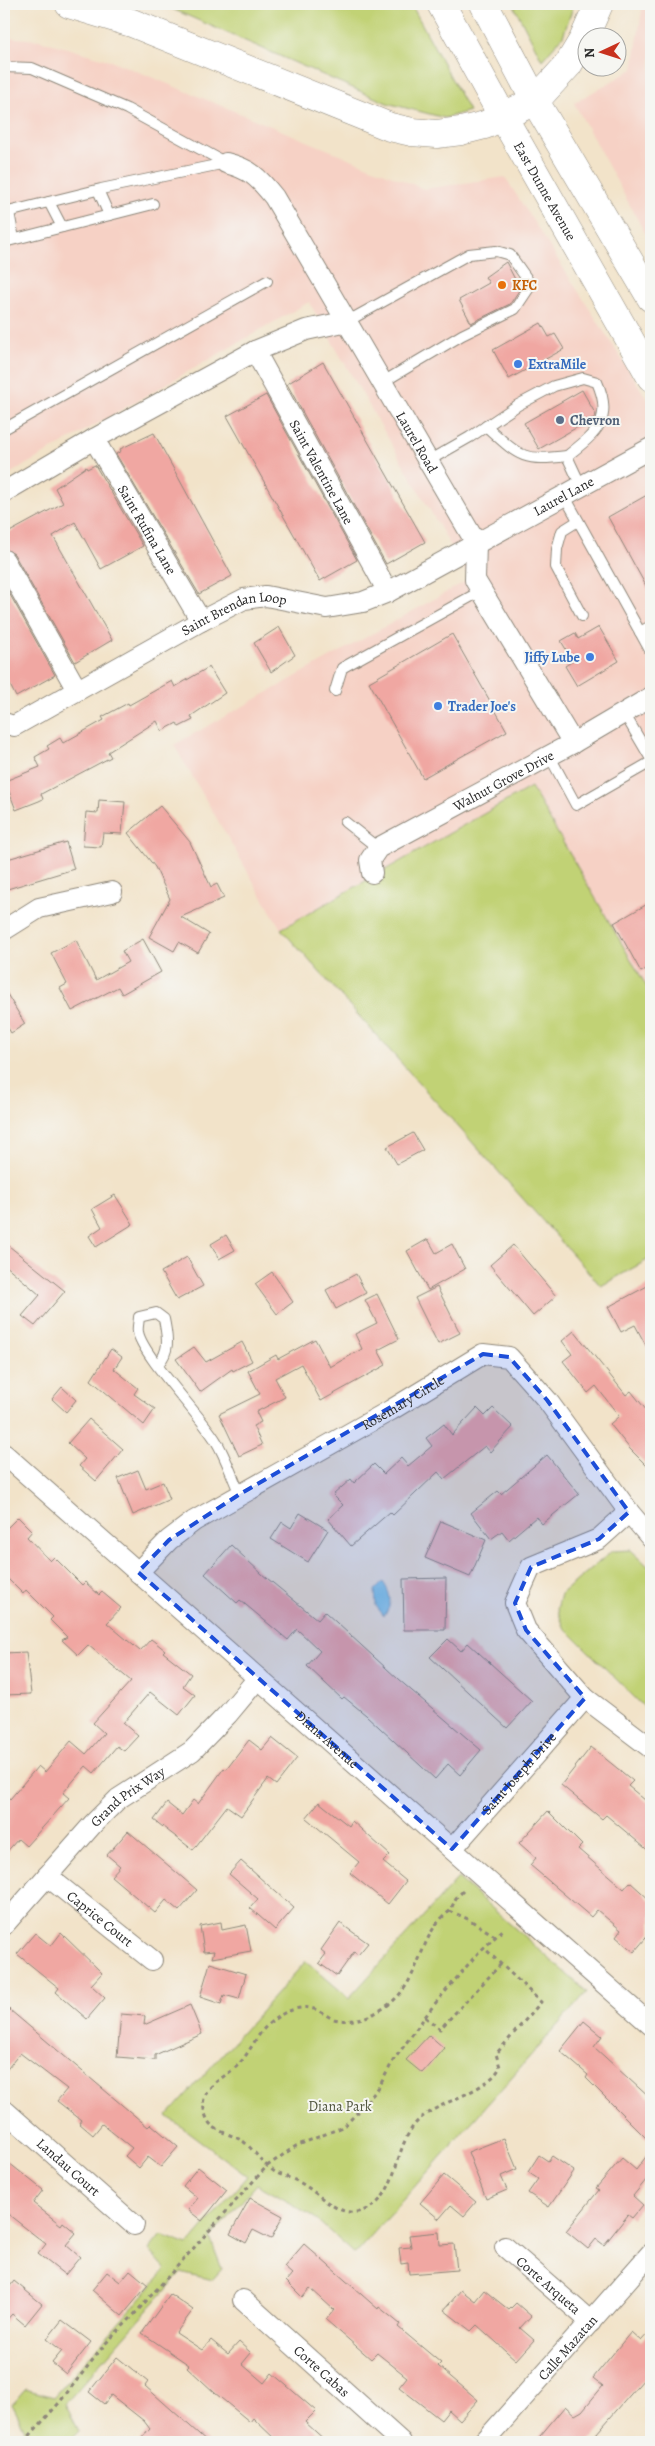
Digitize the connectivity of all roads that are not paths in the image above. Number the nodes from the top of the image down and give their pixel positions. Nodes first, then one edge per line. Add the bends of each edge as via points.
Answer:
1 (69, 4) edge
2 (441, 4) edge
3 (484, 4) edge
4 (599, 4) edge
5 (4, 67) edge
6 (536, 101) junction
7 (502, 116) junction
8 (226, 163) junction
9 (98, 190) junction
10 (49, 202) junction
11 (153, 204) dead end
12 (6, 213) edge
13 (109, 215) junction
14 (62, 227) junction
15 (14, 239) junction
16 (4, 242) edge
17 (268, 281) dead end
18 (651, 298) edge
19 (348, 321) junction
20 (255, 351) junction
21 (651, 376) edge
22 (383, 382) junction
23 (486, 426) junction
24 (4, 430) edge
25 (94, 440) junction
26 (651, 448) edge
27 (568, 456) junction
28 (428, 460) junction
29 (573, 490) junction
30 (4, 492) edge
31 (578, 521) junction
32 (476, 543) junction
33 (4, 560) edge
34 (482, 591) junction
35 (388, 592) junction
36 (582, 616) dead end
37 (201, 621) junction
38 (651, 626) edge
39 (640, 632) junction
40 (651, 652) edge
41 (76, 690) junction
42 (335, 691) dead end
43 (651, 697) edge
44 (624, 713) junction
45 (4, 723) edge
46 (573, 743) junction
47 (549, 755) junction
48 (651, 760) edge
49 (345, 822) dead end
50 (378, 848) junction
51 (372, 873) dead end
52 (112, 892) dead end
53 (4, 930) edge
54 (158, 1364) junction
55 (4, 1454) edge
56 (240, 1494) junction
57 (629, 1512) junction
58 (651, 1538) edge
59 (138, 1572) junction
60 (258, 1678) junction
61 (585, 1698) junction
62 (651, 1748) edge
63 (452, 1849) junction
64 (47, 1876) junction
65 (4, 1925) edge
66 (152, 1960) dead end
67 (651, 2025) edge
68 (4, 2110) edge
69 (134, 2226) dead end
70 (505, 2247) dead end
71 (651, 2253) edge
72 (243, 2300) dead end
73 (591, 2322) junction
74 (401, 2442) edge
75 (484, 2442) edge

1 - 7 main road via 132,22 390,127 438,134 485,125
2 - 7 main road, East Dunne Avenue
3 - 6 main road
4 - 6 main road via 568,65
5 - 8 lane via 32,68 127,109
6 - 7 main road
6 - 18 main road
7 - 21 main road, East Dunne Avenue
8 - 9 lane
8 - 19 street, Laurel Road via 244,168 260,179 274,197
9 - 10 lane
9 - 13 lane
10 - 12 lane
10 - 14 lane
11 - 13 lane
12 - 15 lane
13 - 14 lane
14 - 15 lane
15 - 16 lane
17 - 24 lane
19 - 20 street via 306,330
19 - 22 street, Laurel Road
19 - 22 lane via 469,254 496,251 510,255 527,279 529,288 515,309 462,335
20 - 25 street
20 - 35 street, Saint Valentine Lane
22 - 28 street, Laurel Road
23 - 27 lane via 515,452 538,460
23 - 27 lane via 554,386 583,378 597,382 603,396 605,415 594,434
23 - 28 lane
25 - 30 street
25 - 37 street, Saint Rufina Lane
26 - 29 street, Laurel Lane
27 - 29 lane
28 - 32 street, Laurel Road
29 - 31 lane
29 - 32 street, Laurel Lane
31 - 36 lane via 562,531 556,567
31 - 39 lane
32 - 34 street via 475,580
32 - 35 street, Saint Brendan Loop
33 - 41 street
34 - 42 lane via 342,668
34 - 46 street
35 - 37 street, Saint Brendan Loop via 363,602 326,608 266,596 244,599
37 - 41 street, Saint Brendan Loop
38 - 39 lane
39 - 40 lane
41 - 45 street, Saint Brendan Loop via 14,726
43 - 44 street, Walnut Grove Drive
44 - 46 street, Walnut Grove Drive
44 - 48 lane
46 - 47 street, Walnut Grove Drive
47 - 48 lane via 576,805
47 - 50 street, Walnut Grove Drive
49 - 50 lane
50 - 51 street via 370,860
52 - 53 street via 40,908
54 - 54 lane via 138,1332 139,1317 156,1313 164,1319 168,1341 166,1356
54 - 56 lane via 217,1442
55 - 59 street, Diana Avenue
56 - 57 street, Rosemary Circle via 391,1410 483,1354 509,1357 547,1400
56 - 59 street, Rosemary Circle via 169,1540
57 - 58 street, Rosemary Circle
57 - 61 street via 599,1539 531,1567 515,1603 526,1630
59 - 60 street, Diana Avenue
60 - 63 street, Diana Avenue
60 - 64 street, Grand Prix Way via 192,1750 118,1799
61 - 62 street
61 - 63 street, Saint Joseph Drive
63 - 67 street, Diana Avenue
64 - 65 street, Grand Prix Way
64 - 66 street, Caprice Court
68 - 69 street, Landau Court
70 - 73 street, Corte Arqueta
71 - 73 street, Calle Mazatan
72 - 74 street, Corte Cabas
73 - 75 street, Calle Mazatan

